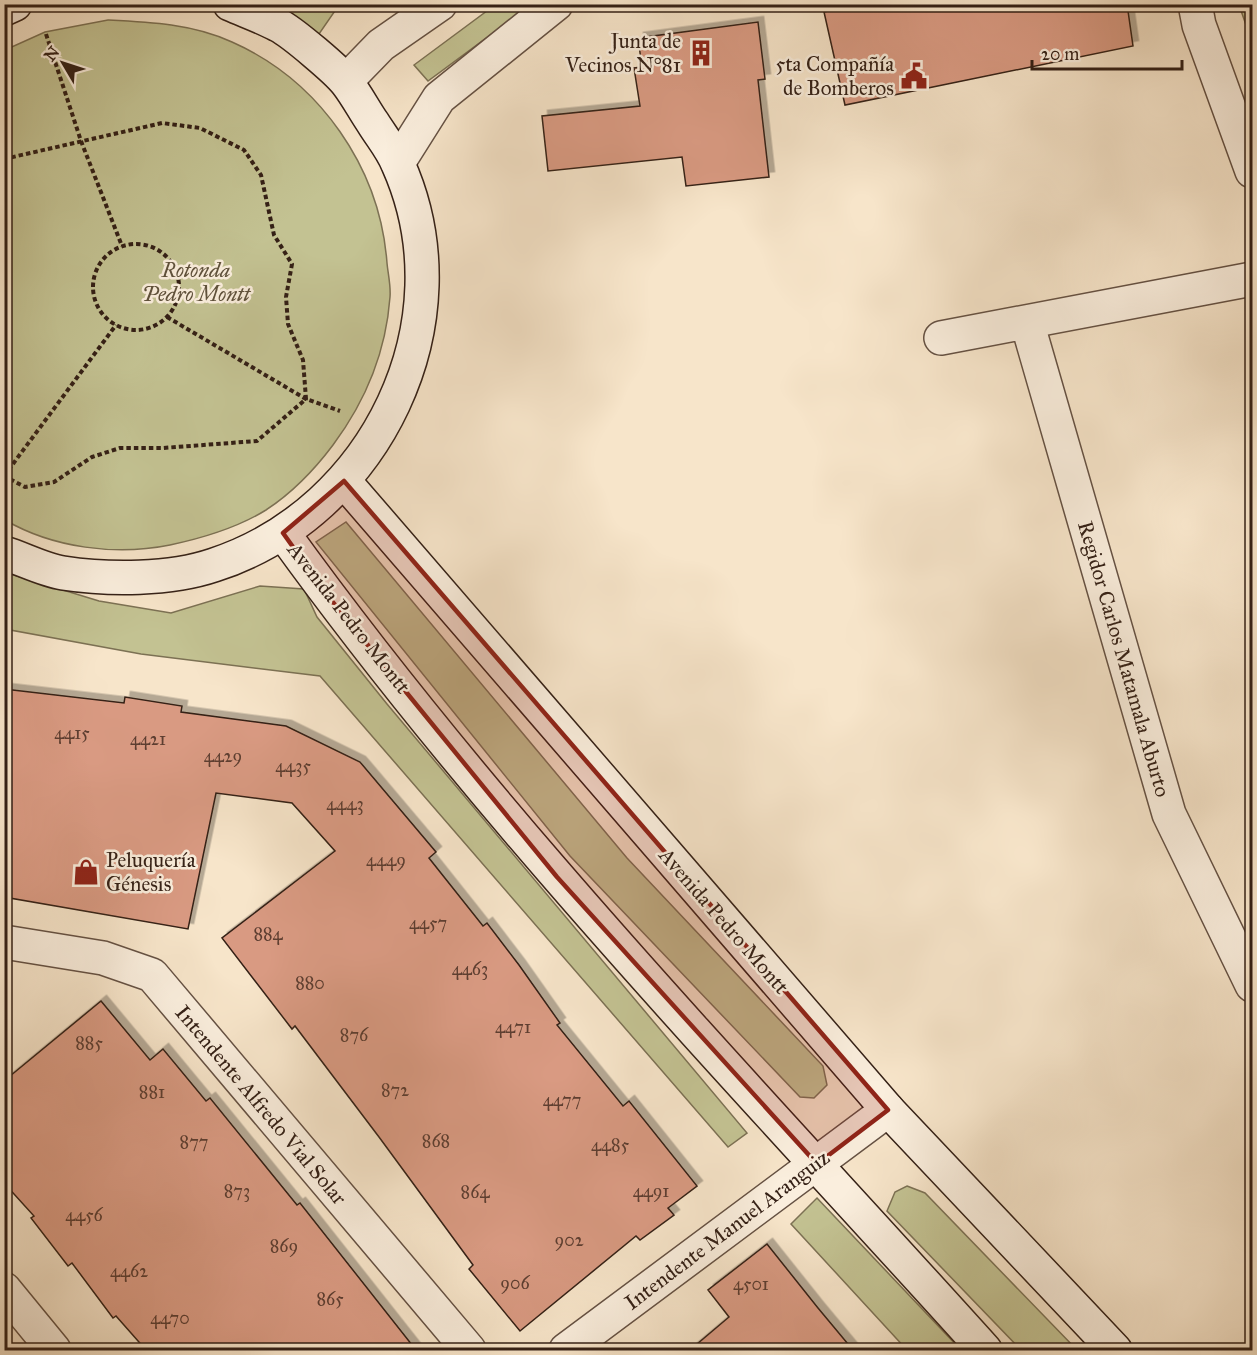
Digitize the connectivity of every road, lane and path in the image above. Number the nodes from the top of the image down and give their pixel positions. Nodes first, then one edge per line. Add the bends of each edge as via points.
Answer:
1 (15, 4) edge
2 (230, 4) edge
3 (440, 4) edge
4 (555, 4) edge
5 (1195, 4) edge
6 (4, 9) edge
7 (45, 32) dead end
8 (346, 81) junction
9 (81, 141) junction
10 (4, 159) edge
11 (398, 163) junction
12 (1252, 171) edge
13 (122, 246) junction
14 (1252, 279) edge
15 (167, 317) junction
16 (1027, 322) junction
17 (116, 325) junction
18 (941, 338) dead end
19 (306, 399) junction
20 (379, 436) junction
21 (4, 476) edge
22 (344, 481) junction
23 (283, 533) junction
24 (4, 553) edge
25 (4, 942) edge
26 (1252, 985) edge
27 (888, 1110) junction
28 (817, 1164) junction
29 (4, 1289) edge
30 (54, 1350) edge
31 (469, 1350) edge
32 (566, 1350) edge
33 (985, 1350) edge
34 (1115, 1350) edge

1 - 6 main road
2 - 8 main road, Avenida Pedro Montt via 280,26
3 - 8 main road via 381,45
4 - 11 main road via 439,98
5 - 12 main road
7 - 9 path
8 - 11 main road, Avenida Pedro Montt
9 - 10 path
9 - 13 path
9 - 19 path via 162,123 200,128 244,150 261,175 274,235 292,264 286,297 288,324 303,360
11 - 20 main road, Avenida Pedro Montt via 416,217 422,285 418,330 406,374
13 - 15 path via 151,246 173,265 179,292
13 - 17 path via 100,264 94,278 97,306
14 - 16 main road
15 - 17 path via 143,330
15 - 19 path
16 - 18 main road
16 - 26 main road, Regidor Carlos Matamala Aburto via 1169,814
17 - 21 path
19 - 20 path via 355,417
19 - 21 path via 257,441 120,448 92,457 54,482 25,487
20 - 22 main road, Avenida Pedro Montt
22 - 23 main road, Avenida Pedro Montt
22 - 27 main road, Avenida Pedro Montt
23 - 24 main road, Avenida Pedro Montt via 214,565 138,579 61,573
23 - 28 main road, Avenida Pedro Montt via 331,600 557,877
25 - 31 main road, Intendente Alfredo Vial Solar via 103,957 152,975
27 - 28 main road, Intendente Manuel Aranguiz
27 - 34 main road, Avenida Pedro Montt
28 - 32 main road, Intendente Manuel Aranguiz
28 - 33 main road, Avenida Pedro Montt
29 - 30 main road

